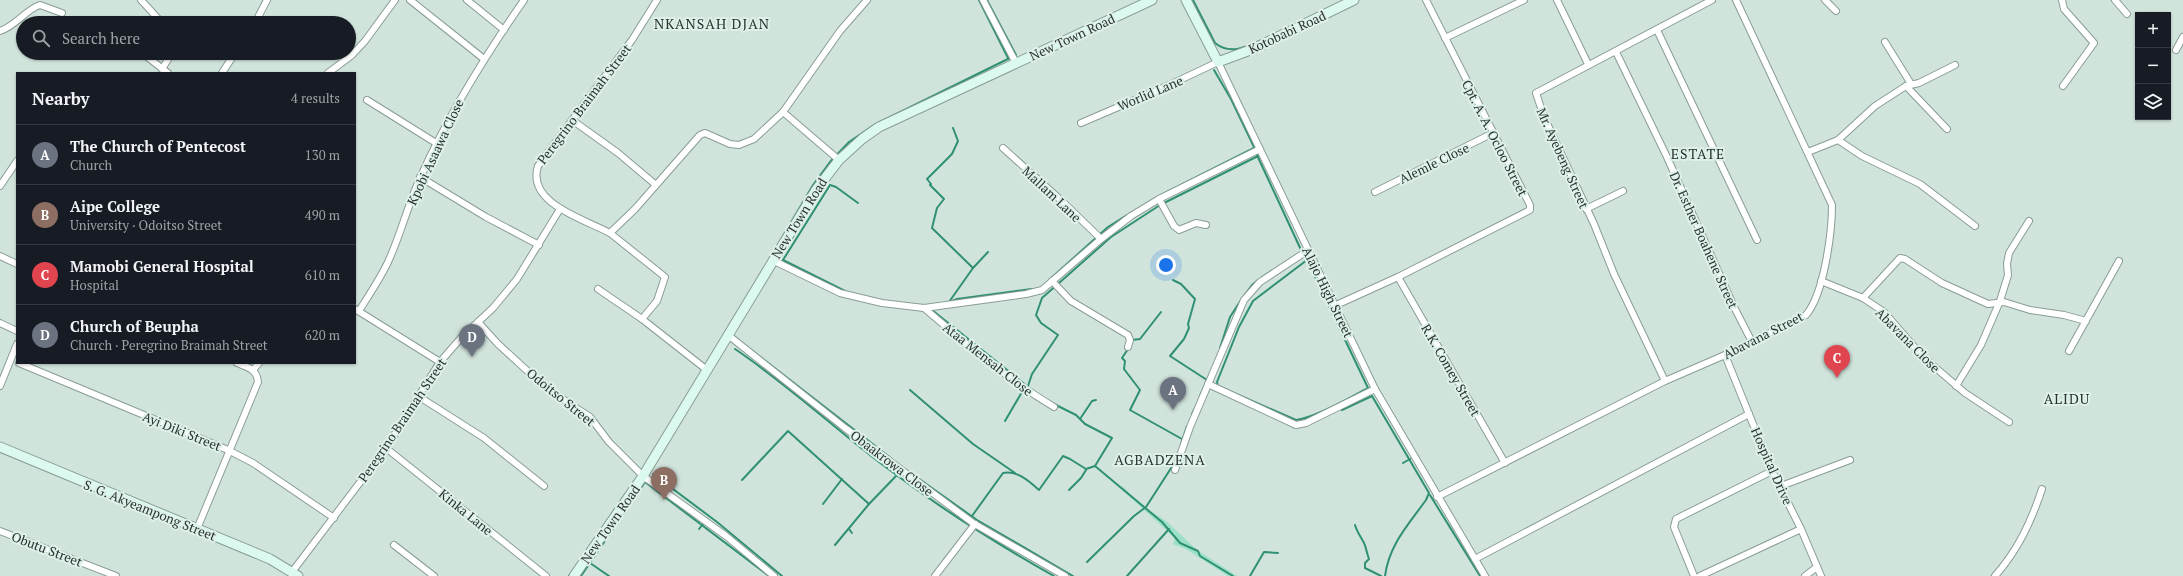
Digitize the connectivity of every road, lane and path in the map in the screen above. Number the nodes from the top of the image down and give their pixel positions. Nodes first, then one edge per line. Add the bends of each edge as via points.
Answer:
1 (141, 0) edge
2 (267, 0) edge
3 (395, 0) edge
4 (410, 0) edge
5 (467, 0) edge
6 (524, 0) edge
7 (657, 0) edge
8 (983, 0) edge
9 (1152, 0) edge
10 (1186, 0) edge
11 (1354, 0) edge
12 (1426, 0) edge
13 (1524, 0) edge
14 (1557, 0) edge
15 (1712, 0) edge
16 (1736, 0) edge
17 (1825, 0) edge
18 (2062, 0) edge
19 (2115, 0) edge
20 (864, 1) edge
21 (474, 2) edge
22 (1836, 11) dead end
23 (62, 14) dead end
24 (2127, 14) dead end
25 (23, 16) edge
26 (156, 16) edge
27 (259, 16) edge
28 (16, 21) edge
29 (504, 30) junction
30 (1657, 30) junction
31 (0, 31) edge
32 (2183, 37) edge
33 (1445, 38) junction
34 (1885, 42) dead end
35 (356, 50) edge
36 (2176, 50) dead end
37 (1616, 52) junction
38 (484, 58) junction
39 (151, 60) edge
40 (167, 60) edge
41 (230, 60) edge
42 (345, 60) edge
43 (1218, 62) junction
44 (1016, 63) junction
45 (1588, 64) junction
46 (1955, 65) dead end
47 (162, 68) junction
48 (167, 72) edge
49 (223, 72) edge
50 (329, 72) edge
51 (1908, 85) junction
52 (2063, 86) dead end
53 (367, 100) dead end
54 (783, 112) junction
55 (572, 120) junction
56 (1081, 122) dead end
57 (1947, 128) dead end
58 (1492, 133) junction
59 (1838, 140) junction
60 (436, 144) junction
61 (1003, 148) dead end
62 (1260, 149) junction
63 (1808, 152) junction
64 (839, 160) junction
65 (16, 162) edge
66 (420, 177) junction
67 (656, 185) junction
68 (0, 186) edge
69 (1623, 191) dead end
70 (1375, 192) dead end
71 (1159, 199) junction
72 (560, 209) junction
73 (1586, 210) junction
74 (2029, 221) dead end
75 (1206, 225) dead end
76 (1975, 226) dead end
77 (610, 233) junction
78 (1101, 239) junction
79 (1757, 240) dead end
80 (539, 245) junction
81 (1307, 251) junction
82 (0, 256) edge
83 (772, 260) junction
84 (2119, 261) dead end
85 (16, 264) edge
86 (1398, 277) junction
87 (1052, 281) junction
88 (1821, 281) junction
89 (598, 289) dead end
90 (1863, 298) junction
91 (2000, 301) junction
92 (1334, 306) junction
93 (924, 308) junction
94 (357, 310) edge
95 (642, 319) junction
96 (2086, 321) junction
97 (478, 322) junction
98 (0, 323) edge
99 (16, 331) edge
100 (728, 335) junction
101 (1752, 342) junction
102 (1128, 347) dead end
103 (2070, 351) dead end
104 (1725, 355) junction
105 (16, 362) edge
106 (440, 362) junction
107 (21, 364) edge
108 (239, 364) edge
109 (259, 364) edge
110 (707, 370) junction
111 (255, 373) junction
112 (1665, 381) junction
113 (1208, 384) junction
114 (0, 386) edge
115 (1956, 386) junction
116 (1375, 389) junction
117 (418, 396) junction
118 (1054, 407) dead end
119 (1750, 414) junction
120 (2009, 422) dead end
121 (0, 447) edge
122 (386, 448) junction
123 (228, 450) junction
124 (1850, 460) dead end
125 (1505, 463) junction
126 (1175, 470) dead end
127 (1772, 471) junction
128 (643, 476) junction
129 (544, 486) dead end
130 (1781, 486) junction
131 (2042, 489) dead end
132 (1437, 497) junction
133 (334, 518) junction
134 (975, 524) junction
135 (1801, 528) junction
136 (197, 529) junction
137 (0, 531) edge
138 (394, 545) dead end
139 (1475, 559) junction
140 (1817, 567) junction
141 (295, 574) edge
142 (116, 576) edge
143 (434, 576) edge
144 (546, 576) edge
145 (574, 576) edge
146 (774, 576) edge
147 (935, 576) edge
148 (1066, 576) edge
149 (1485, 576) edge
150 (1694, 576) edge
151 (1700, 576) edge
152 (1805, 576) edge
153 (1821, 576) edge
154 (1995, 576) edge

1 - 26 street
2 - 27 street
3 - 35 street
4 - 38 street
5 - 21 street
6 - 29 street, Kpobi Asaawa Close
7 - 55 street, Peregrino Braimah Street via 632,40
8 - 44 street
9 - 44 street, New Town Road
10 - 43 street, Alajo High Street
11 - 43 street, Kotobabi Road via 1253,49
12 - 33 street, Cpt. A. A. Ocloo Street
13 - 33 street
14 - 45 street
15 - 30 street, Mr. Ayebeng Street
16 - 63 street, Abavana Street
17 - 22 street
18 - 52 street via 2064,9 2094,43
19 - 24 street
20 - 54 street
21 - 29 street
23 - 25 street via 40,5
28 - 31 street
29 - 38 street, Kpobi Asaawa Close
30 - 37 street, Mr. Ayebeng Street
30 - 79 street
32 - 36 street
33 - 58 street, Cpt. A. A. Ocloo Street
34 - 51 street
37 - 45 street, Mr. Ayebeng Street
37 - 101 street, Dr. Esther Boahene Street
38 - 60 street, Kpobi Asaawa Close
39 - 47 street
40 - 47 street
41 - 49 street
42 - 50 street
43 - 56 street, Worlid Lane via 1166,87
43 - 62 street, Alajo High Street
44 - 64 street, New Town Road via 879,127
45 - 73 street, Mr. Ayebeng Street via 1538,90 1536,96
46 - 51 street via 1920,83
47 - 48 street
51 - 57 street
51 - 59 street via 1875,106
53 - 60 street
54 - 64 street
54 - 67 street via 754,139 739,145 730,144 705,133 700,135
55 - 67 street via 618,153
55 - 72 street, Peregrino Braimah Street via 538,166 535,175 541,192
58 - 70 street, Alemle Close
58 - 86 street, Cpt. A. A. Ocloo Street via 1530,205 1530,210
59 - 63 street
59 - 76 street via 1862,156 1920,184
60 - 66 street, Kpobi Asaawa Close
61 - 78 street, Mallam Lane
62 - 71 street
62 - 81 street, Alajo High Street
63 - 88 street, Abavana Street via 1832,205 1832,221
64 - 83 street, New Town Road via 816,190
65 - 68 street
66 - 80 street
66 - 94 street, Kpobi Asaawa Close via 389,260
67 - 77 street
69 - 73 street
71 - 75 street via 1174,226 1179,230 1196,223
71 - 78 street
72 - 77 street
72 - 80 street, Peregrino Braimah Street
73 - 112 street, Mr. Ayebeng Street
74 - 91 street via 2009,253 2008,275
77 - 95 street via 664,277 657,302
78 - 87 street
80 - 97 street, Peregrino Braimah Street via 509,289
81 - 92 street, Alajo High Street
81 - 113 street via 1260,282 1248,295
82 - 85 street
83 - 93 street via 840,293 882,304
83 - 100 street, New Town Road
84 - 96 street
86 - 92 street, Cpt. A. A. Ocloo Street
86 - 125 street, R.K. Comey Street
87 - 93 street via 1042,290 1026,294
87 - 102 street via 1072,301 1128,336
88 - 90 street, Abavana Close
88 - 101 street, Abavana Street via 1812,307 1806,314
89 - 95 street
90 - 91 street via 1900,258 1942,283 1988,304
90 - 115 street, Abavana Close via 1884,312 1922,357
91 - 96 street
91 - 115 street via 1982,345
92 - 116 street, Alajo High Street
93 - 118 street, Ataa Mensah Close via 962,341
94 - 106 street
95 - 110 street
96 - 103 street
97 - 106 street, Peregrino Braimah Street
97 - 128 street, Odoitso Street via 546,388 590,417
98 - 99 street
100 - 110 street, New Town Road
100 - 134 street, Obaakrowa Close via 845,428
101 - 104 street, Abavana Street
104 - 112 street, Abavana Street
104 - 119 street, Hospital Drive
105 - 114 street
106 - 117 street, Peregrino Braimah Street
107 - 123 street, Ayi Diki Street
108 - 111 street
109 - 111 street
110 - 128 street, New Town Road
111 - 123 street via 258,382
112 - 125 street, Abavana Street
113 - 116 street via 1296,424 1306,423
113 - 126 street
115 - 120 street, Abavana Close
116 - 132 street, Alajo High Street
117 - 122 street, Peregrino Braimah Street
117 - 129 street via 484,438
119 - 127 street, Hospital Drive
119 - 139 street
121 - 136 street, S. G. Akyeampong Street
122 - 133 street, Peregrino Braimah Street
122 - 144 street, Kinka Lane
123 - 133 street, Ayi Diki Street via 253,463
123 - 136 street
124 - 130 street
125 - 132 street, Abavana Street
127 - 130 street, Hospital Drive
127 - 150 street via 1676,519 1674,527
128 - 145 street, New Town Road
128 - 146 street, Odoitso Street via 726,536
130 - 135 street, Hospital Drive
131 - 154 street via 2020,544
132 - 139 street, Alajo High Street
133 - 141 street, Peregrino Braimah Street
134 - 147 street
134 - 148 street, Obaakrowa Close
135 - 140 street, Hospital Drive
135 - 151 street
136 - 141 street, S. G. Akyeampong Street via 270,559
137 - 142 street, Obutu Street
138 - 143 street
139 - 149 street, Alajo High Street
140 - 152 street
140 - 153 street, Hospital Drive

